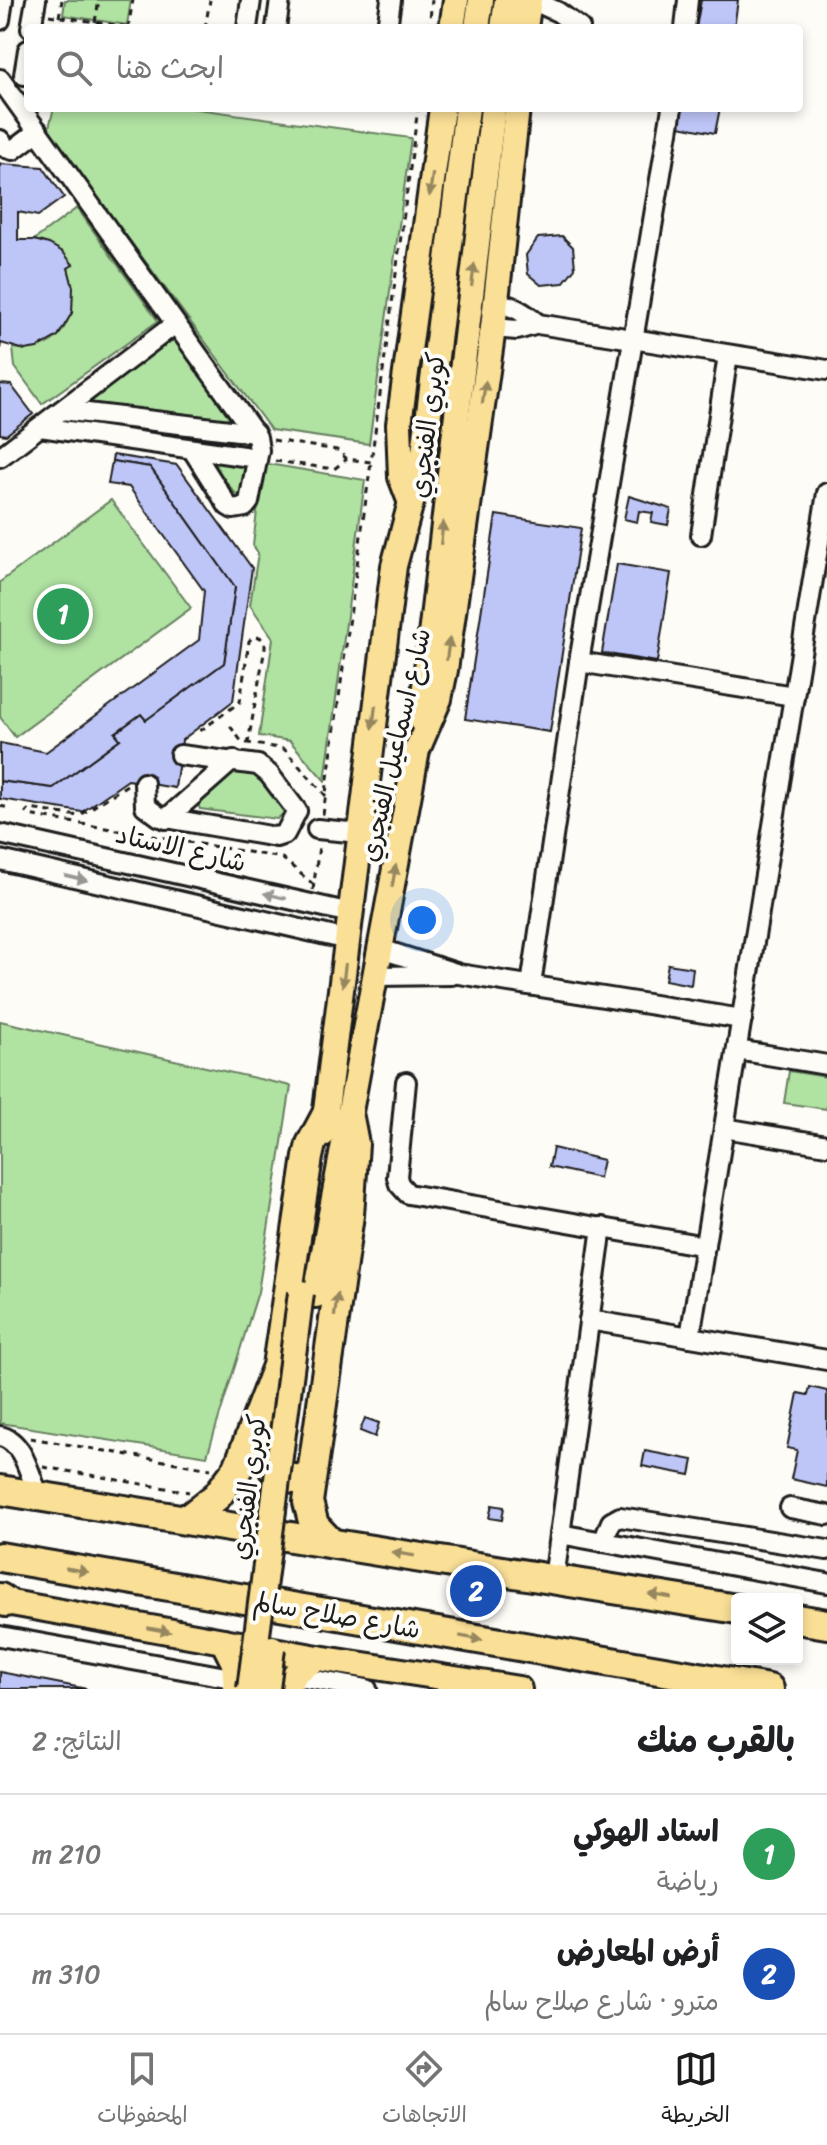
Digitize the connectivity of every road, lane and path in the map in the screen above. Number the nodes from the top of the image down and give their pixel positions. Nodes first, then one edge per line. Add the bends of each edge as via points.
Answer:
1 (3, 0) edge
2 (62, 0) edge
3 (99, 0) edge
4 (133, 0) edge
5 (210, 0) edge
6 (251, 0) edge
7 (280, 0) edge
8 (391, 0) edge
9 (432, 0) edge
10 (456, 0) edge
11 (481, 0) edge
12 (507, 0) edge
13 (531, 0) edge
14 (688, 0) edge
15 (34, 14) edge
16 (59, 17) junction
17 (74, 19) junction
18 (0, 20) edge
19 (95, 22) junction
20 (73, 24) edge
21 (103, 24) edge
22 (129, 24) edge
23 (206, 24) edge
24 (248, 24) edge
25 (277, 24) edge
26 (388, 24) edge
27 (429, 24) edge
28 (453, 24) edge
29 (478, 24) edge
30 (504, 24) edge
31 (526, 24) edge
32 (574, 24) edge
33 (685, 24) edge
34 (2, 87) edge
35 (417, 112) edge
36 (441, 112) edge
37 (467, 112) edge
38 (493, 112) edge
39 (517, 112) edge
40 (671, 112) edge
41 (38, 131) junction
42 (0, 140) edge
43 (496, 303) junction
44 (175, 324) junction
45 (538, 324) junction
46 (493, 328) junction
47 (632, 341) junction
48 (728, 355) junction
49 (827, 370) edge
50 (62, 410) junction
51 (40, 427) junction
52 (263, 437) junction
53 (192, 449) junction
54 (0, 457) edge
55 (263, 459) junction
56 (347, 459) junction
57 (371, 462) junction
58 (827, 493) edge
59 (411, 503) junction
60 (701, 535) dead end
61 (579, 662) junction
62 (794, 696) junction
63 (230, 726) dead end
64 (200, 731) dead end
65 (248, 743) junction
66 (417, 750) junction
67 (180, 755) dead end
68 (233, 760) junction
69 (139, 782) joint
70 (326, 796) junction
71 (0, 806) edge
72 (10, 808) dead end
73 (166, 819) junction
74 (310, 828) junction
75 (360, 833) junction
76 (0, 834) edge
77 (0, 860) edge
78 (312, 894) junction
79 (351, 913) junction
80 (348, 940) junction
81 (381, 949) junction
82 (459, 974) junction
83 (376, 976) junction
84 (531, 985) junction
85 (742, 1019) junction
86 (737, 1050) junction
87 (827, 1065) edge
88 (406, 1082) dead end
89 (337, 1117) junction
90 (724, 1128) junction
91 (827, 1145) edge
92 (602, 1227) junction
93 (705, 1246) junction
94 (309, 1294) junction
95 (589, 1320) junction
96 (690, 1337) junction
97 (827, 1360) edge
98 (277, 1366) junction
99 (7, 1440) edge
100 (25, 1464) junction
101 (313, 1468) junction
102 (235, 1473) junction
103 (0, 1490) edge
104 (217, 1496) junction
105 (39, 1497) junction
106 (790, 1508) dead end
107 (827, 1515) edge
108 (188, 1519) junction
109 (560, 1534) junction
110 (330, 1542) junction
111 (603, 1542) junction
112 (827, 1550) edge
113 (0, 1557) edge
114 (463, 1564) junction
115 (554, 1579) junction
116 (827, 1583) edge
117 (2, 1600) edge
118 (731, 1608) edge
119 (803, 1620) edge
120 (827, 1624) edge
121 (456, 1635) junction
122 (0, 1636) edge
123 (223, 1641) junction
124 (318, 1658) junction
125 (188, 1680) edge
126 (289, 1683) edge
127 (241, 1686) edge
128 (267, 1689) edge
129 (367, 1689) edge
130 (519, 1689) edge
131 (769, 1689) edge

1 - 18 street
2 - 16 path
3 - 19 path
4 - 22 path
5 - 23 path
6 - 24 street
7 - 25 street
8 - 26 street
9 - 27 path
10 - 28 main road
11 - 29 main road
12 - 30 main road
13 - 31 main road
13 - 32 street
14 - 33 street
15 - 16 path
16 - 17 path
17 - 19 path
17 - 20 path
19 - 21 path
34 - 41 street
35 - 57 path
36 -> 59 main road via 399,424 401,477
37 - 59 main road, كوبري الفنجري via 424,453
66 -> 38 main road, كوبري الفنجري
39 - 43 main road, شارع اسماعيل الفنجري
40 - 47 street
41 - 42 street via 13,150
41 - 44 street
43 - 45 street via 526,313
43 - 46 main road, شارع اسماعيل الفنجري
44 - 50 street
44 - 52 street
45 - 46 street via 517,330
45 - 47 street
66 -> 46 main road, شارع اسماعيل الفنجري via 445,670
47 - 48 street
47 - 61 street
48 - 49 street
48 - 60 street
50 - 51 street
50 - 52 street
51 - 53 street
51 - 54 street
52 - 55 street
52 - 56 path via 337,450
53 - 55 street
53 - 55 street via 233,509 249,502
55 - 56 path via 334,469
56 - 57 path
57 - 70 path
58 - 62 street
59 -> 75 main road, شارع اسماعيل الفنجري via 394,566
61 - 62 street
61 - 84 street
62 - 85 street
63 - 65 path
64 - 65 path via 240,702 249,641 260,637 265,648
65 - 70 path via 284,749
81 -> 66 main road, شارع اسماعيل الفنجري
67 - 68 street
68 - 73 street
68 - 74 street via 258,765 269,774
69 - 73 street via 145,806
69 - 78 path via 79,816 26,812 282,858
70 - 74 path
71 - 72 path
73 - 74 street via 276,837
74 - 75 street
74 - 78 path
75 - 79 main road, شارع اسماعيل الفنجري
78 -> 76 street, شارع الاستاد
77 -> 80 street, شارع الاستاد
78 - 79 street, شارع الاستاد
79 - 80 main road, شارع اسماعيل الفنجري
80 -> 89 main road, شارع اسماعيل الفنجري
81 - 82 street
81 - 83 main road, شارع اسماعيل الفنجري
82 - 83 street
82 - 84 street
83 - 89 main road, شارع اسماعيل الفنجري
84 - 85 street
85 - 86 street
86 - 87 street
86 - 90 street
88 - 92 street via 397,1177 408,1194
89 - 94 main road, شارع اسماعيل الفنجري
89 - 98 highway via 311,1144
101 -> 89 highway via 354,1144
90 - 91 street
90 - 93 street
92 - 93 street
92 - 95 street
93 - 96 street
94 - 127 main road, كوبري الفنجري, bridge
94 - 128 main road, كوبري الفنجري, bridge
95 - 96 street
95 - 109 street
96 - 97 street
98 - 101 highway via 268,1464 273,1472 300,1480
98 - 102 highway
99 - 100 street
99 - 102 path via 28,1437
100 - 104 path
100 - 105 street
101 - 110 highway via 310,1514
102 - 104 highway
103 - 105 highway
104 - 108 highway
105 - 108 highway
106 - 107 street
108 - 110 highway
109 - 111 street
109 - 115 street
114 -> 110 highway
111 - 112 street via 611,1522 620,1517
111 - 116 street
113 -> 121 highway, شارع صلاح سالم
114 - 115 highway
114 - 121 path
118 -> 115 highway
117 -> 123 main road, شارع صلاح سالم
119 - 120 highway
121 -> 131 highway, شارع صلاح سالم
122 - 125 street
123 - 124 main road, شارع صلاح سالم
123 - 127 main road
124 - 126 main road
124 - 130 main road, شارع صلاح سالم
125 - 127 street
126 - 129 street

